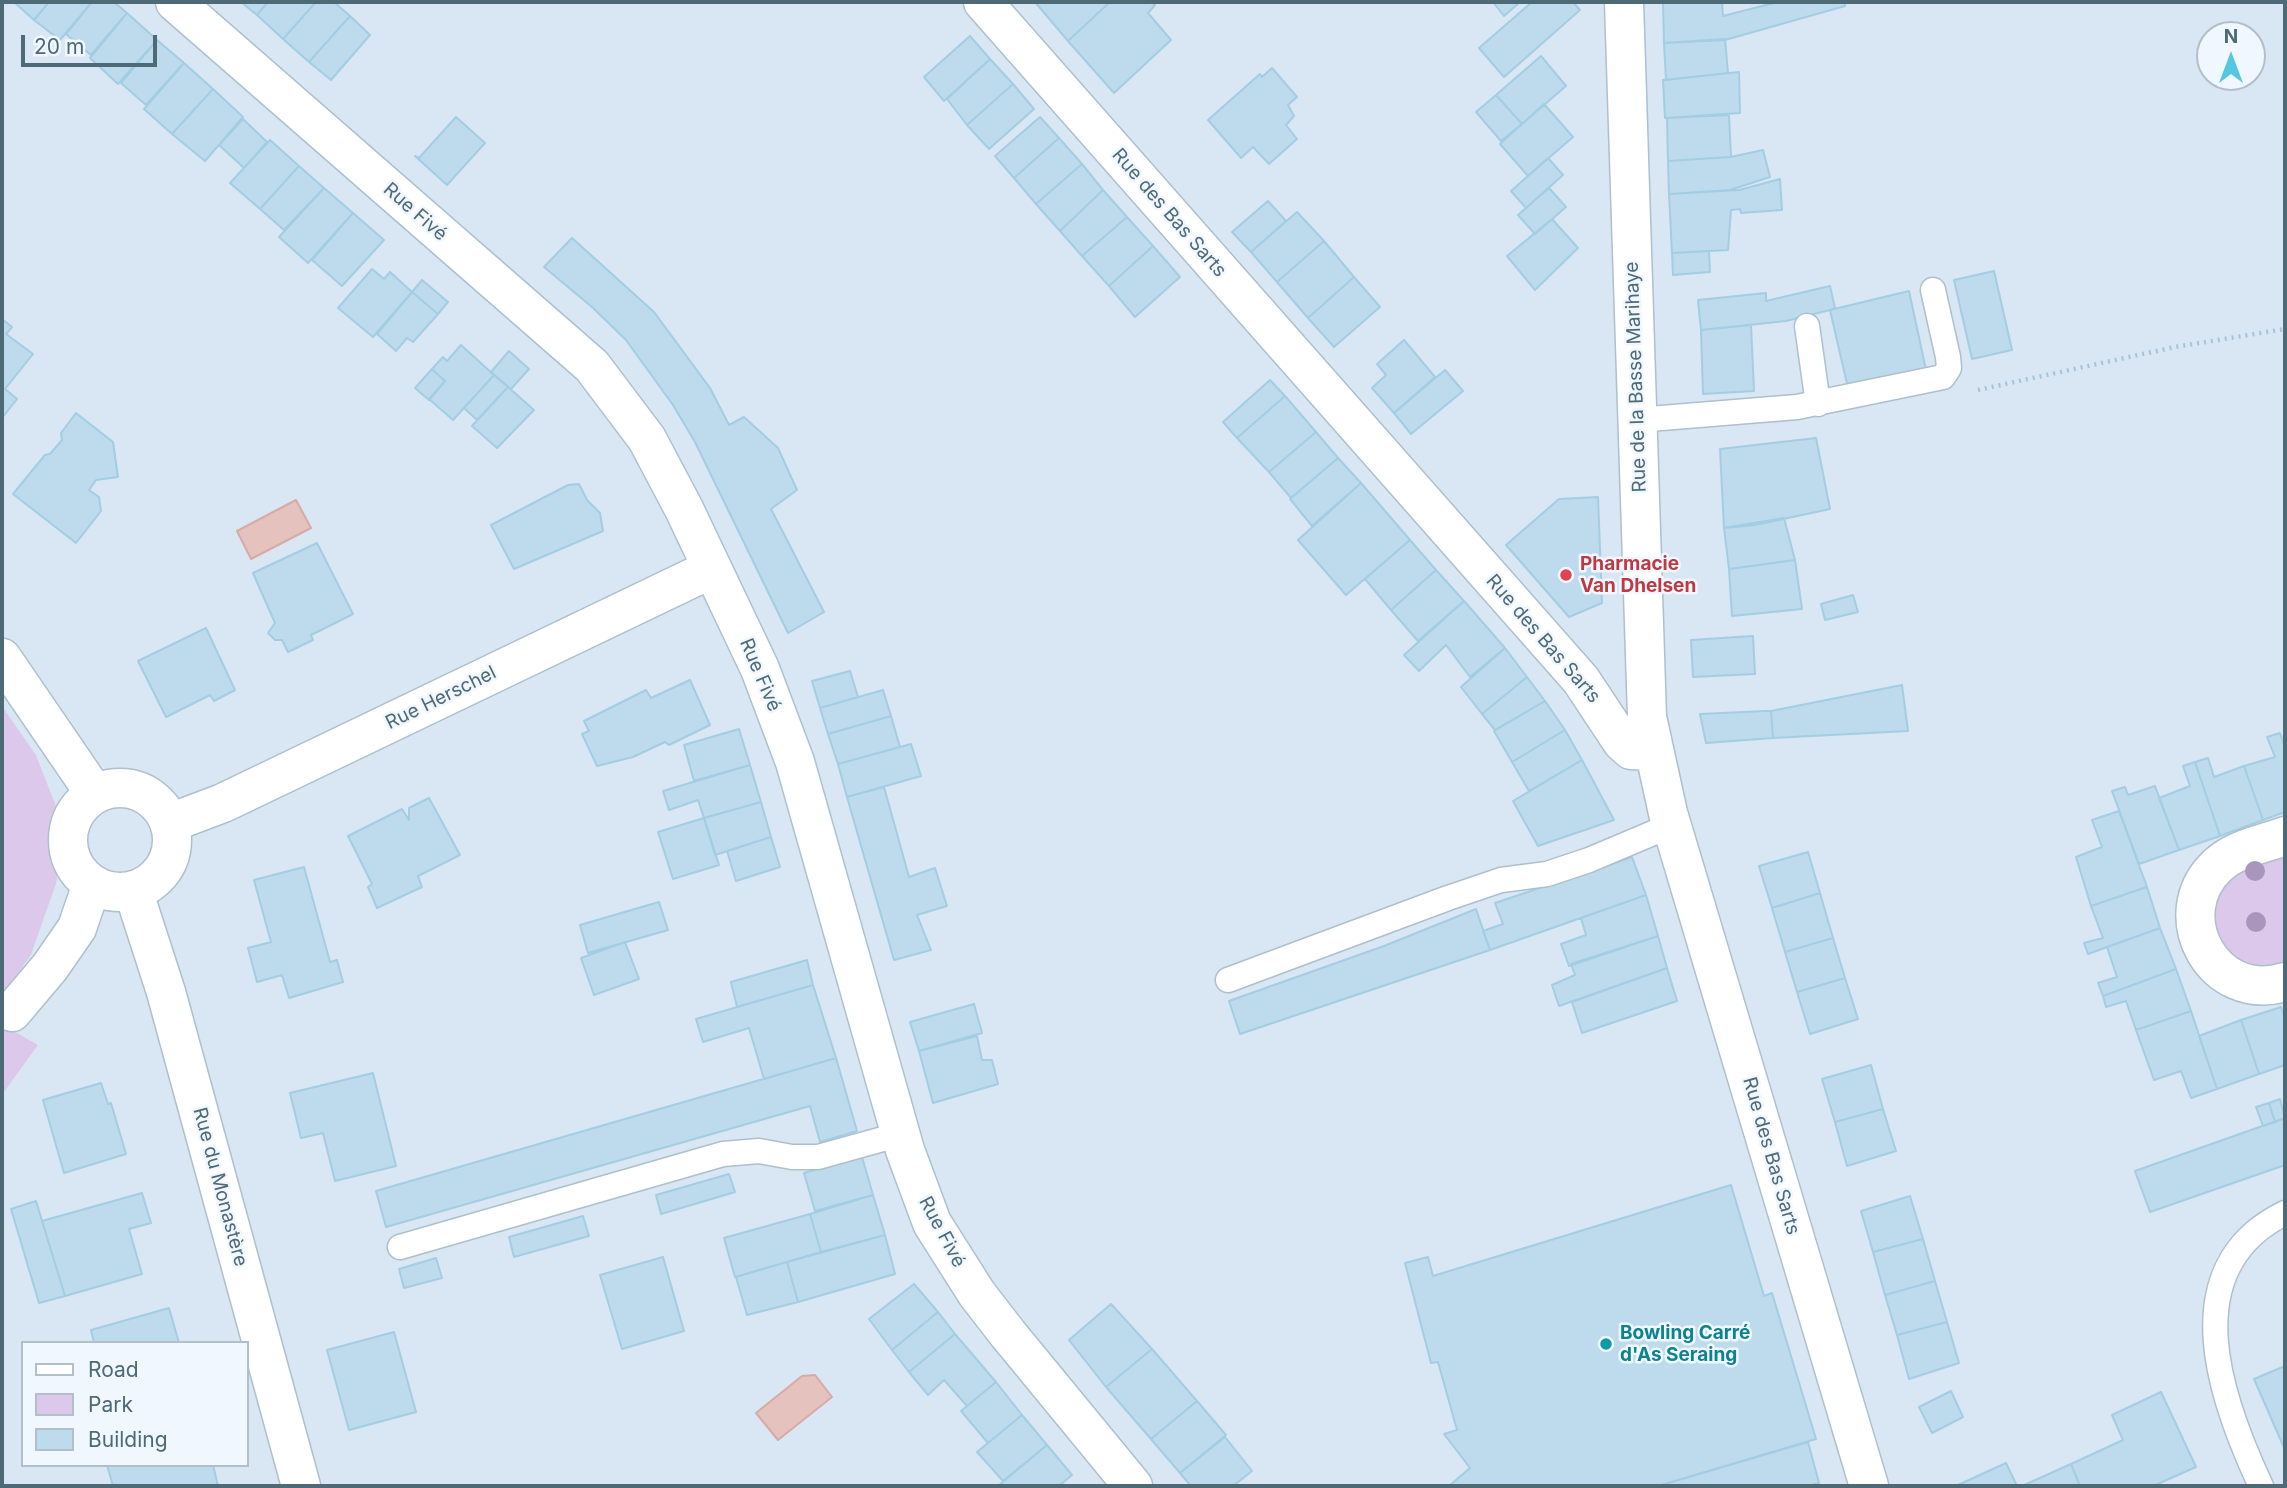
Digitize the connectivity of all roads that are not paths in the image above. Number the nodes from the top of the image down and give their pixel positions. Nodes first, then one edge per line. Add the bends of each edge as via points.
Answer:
1 (175, 2) edge
2 (984, 2) edge
3 (1624, 2) edge
4 (1933, 290) dead end
5 (1807, 326) dead end
6 (1818, 404) junction
7 (1637, 420) junction
8 (711, 569) junction
9 (2, 658) edge
10 (1654, 751) junction
11 (96, 794) junction
12 (170, 823) junction
13 (1672, 825) junction
14 (2285, 836) edge
15 (92, 884) junction
16 (133, 890) junction
17 (1228, 980) dead end
18 (2285, 982) edge
19 (12, 1012) dead end
20 (901, 1134) junction
21 (2285, 1213) edge
22 (400, 1247) dead end
23 (301, 1486) edge
24 (1133, 1486) edge
25 (1869, 1486) edge
26 (2261, 1486) edge

1 - 8 street, Rue Fivé via 592,366 647,439
2 - 10 street, Rue des Bas Sarts via 1581,680 1622,742 1631,750
3 - 7 street, Rue de la Basse Marihaye
4 - 6 lane via 1948,357 1949,368 1943,377
5 - 6 lane
6 - 7 lane
7 - 10 street, Rue de la Basse Marihaye via 1644,667
8 - 12 street, Rue Herschel via 223,803
8 - 20 street, Rue Fivé via 760,669 794,762
9 - 11 street
10 - 13 street, Rue des Bas Sarts
11 - 12 street via 131,788 148,795
11 - 15 street via 74,815 69,830 72,860
12 - 16 street via 169,857 149,883
13 - 17 lane via 1589,860 1547,874 1501,880
13 - 25 street, Rue des Bas Sarts
14 - 18 street via 2218,864 2197,901 2196,923 2202,946 2230,979 2249,985
15 - 16 street via 105,890
15 - 19 street via 77,928
16 - 23 street, Rue du Monastère via 166,992
20 - 22 lane via 818,1157 759,1151 723,1154
20 - 24 street, Rue Fivé via 932,1223 978,1294
21 - 26 lane via 2239,1249 2223,1276 2218,1306 2218,1373

